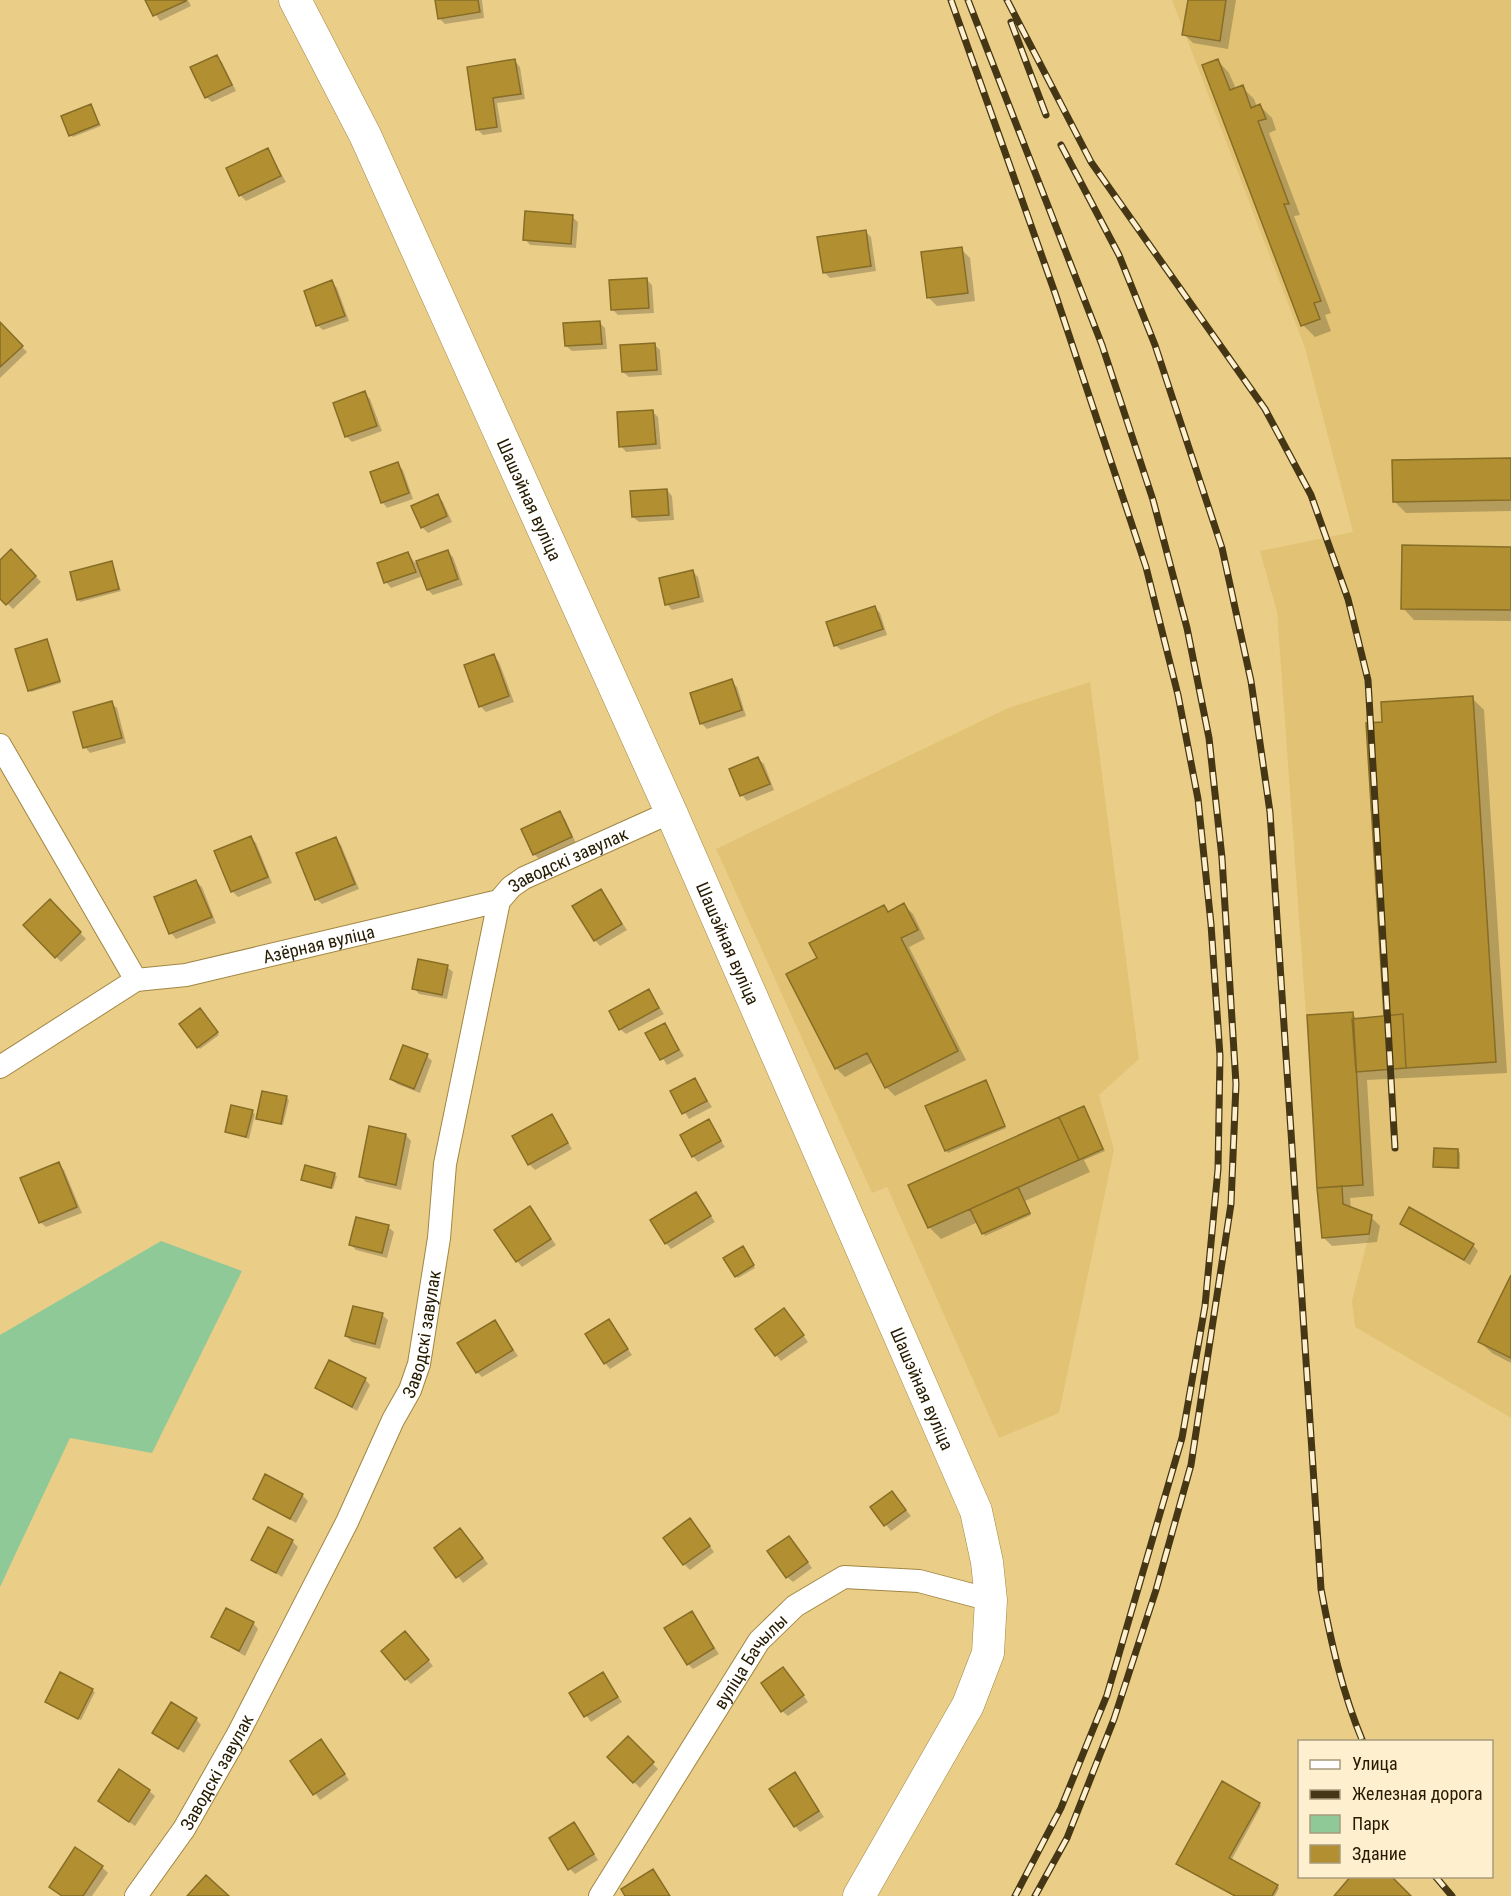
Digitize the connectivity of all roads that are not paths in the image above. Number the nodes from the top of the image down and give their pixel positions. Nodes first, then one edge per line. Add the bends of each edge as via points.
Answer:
1 (295, 0) edge
2 (0, 745) edge
3 (671, 812) junction
4 (499, 901) junction
5 (136, 980) junction
6 (0, 1067) edge
7 (991, 1600) junction
8 (136, 1896) edge
9 (600, 1896) edge
10 (858, 1896) edge

1 - 3 main road, Шашэйная вуліца via 365,135
2 - 5 street
3 - 4 street, Заводскі завулак via 524,878
3 - 7 main road, Шашэйная вуліца via 976,1511
4 - 5 street, Азёрная вуліца via 186,975
4 - 8 street, Заводскі завулак via 445,1164 439,1238 419,1364 410,1390 238,1734 184,1829
5 - 6 street, Азёрная вуліца
7 - 9 street, вуліца Бачылы via 920,1581 844,1577 795,1606 759,1641
7 - 10 main road, Шашэйная вуліца via 988,1653 968,1706

